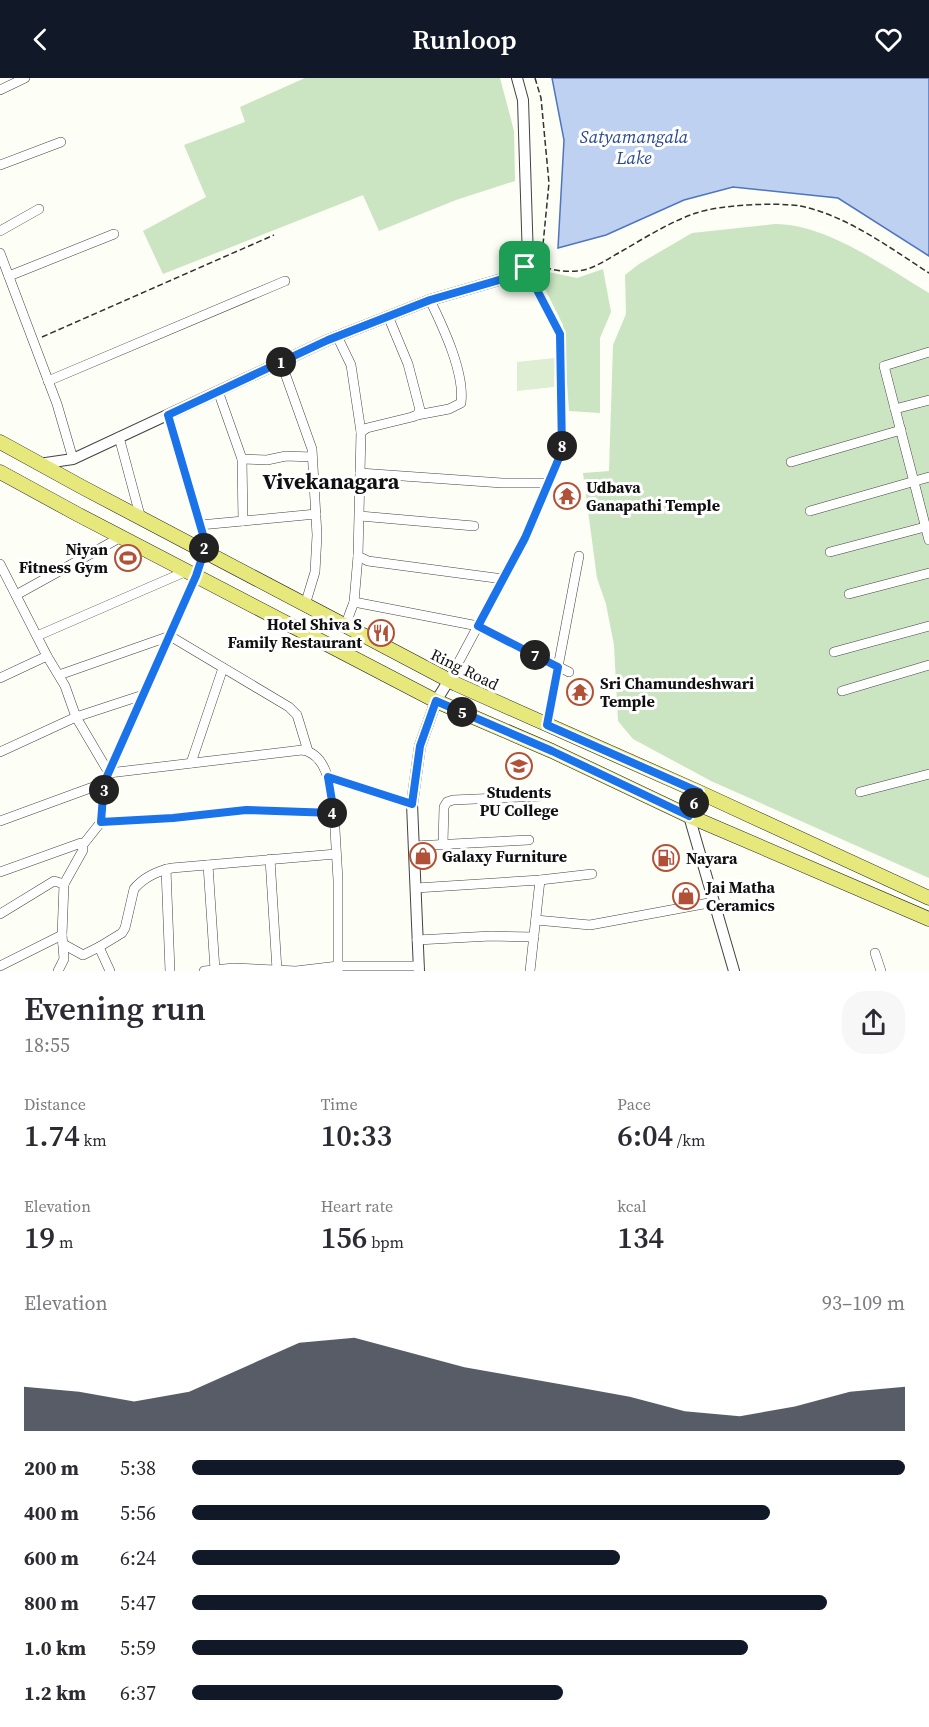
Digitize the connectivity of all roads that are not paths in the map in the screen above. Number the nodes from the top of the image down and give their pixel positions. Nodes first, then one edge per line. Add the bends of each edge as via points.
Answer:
1 (25, 78) edge
2 (517, 78) edge
3 (0, 90) edge
4 (61, 142) dead end
5 (0, 165) edge
6 (39, 209) dead end
7 (0, 231) edge
8 (114, 234) dead end
9 (0, 253) edge
10 (527, 264) junction
11 (9, 276) junction
12 (285, 281) dead end
13 (430, 300) junction
14 (388, 316) junction
15 (337, 336) junction
16 (929, 352) edge
17 (281, 362) junction
18 (48, 381) junction
19 (218, 391) junction
20 (929, 400) edge
21 (896, 410) junction
22 (168, 415) junction
23 (417, 415) junction
24 (901, 430) junction
25 (361, 432) junction
26 (119, 437) junction
27 (0, 442) edge
28 (312, 457) junction
29 (73, 459) junction
30 (242, 459) junction
31 (791, 462) dead end
32 (39, 464) junction
33 (0, 472) edge
34 (360, 473) junction
35 (929, 477) edge
36 (914, 481) junction
37 (549, 483) junction
38 (810, 511) dead end
39 (316, 514) junction
40 (360, 516) junction
41 (141, 519) junction
42 (243, 521) junction
43 (200, 525) junction
44 (474, 526) dead end
45 (926, 527) junction
46 (121, 537) junction
47 (929, 540) edge
48 (204, 552) junction
49 (830, 552) dead end
50 (358, 556) junction
51 (579, 556) dead end
52 (0, 564) edge
53 (929, 573) edge
54 (192, 574) junction
55 (503, 579) junction
56 (849, 594) dead end
57 (16, 595) junction
58 (354, 602) junction
59 (305, 605) junction
60 (345, 626) junction
61 (478, 626) junction
62 (929, 626) edge
63 (37, 636) junction
64 (170, 636) junction
65 (834, 652) dead end
66 (47, 656) junction
67 (929, 665) edge
68 (558, 667) junction
69 (223, 668) junction
70 (569, 672) dead end
71 (59, 675) junction
72 (0, 678) edge
73 (448, 680) junction
74 (842, 691) dead end
75 (144, 694) junction
76 (436, 701) junction
77 (76, 717) junction
78 (547, 725) junction
79 (308, 751) junction
80 (0, 752) edge
81 (190, 763) junction
82 (109, 773) junction
83 (929, 774) edge
84 (328, 777) junction
85 (104, 783) junction
86 (699, 792) junction
87 (860, 792) dead end
88 (541, 796) dead end
89 (412, 804) junction
90 (334, 813) junction
91 (689, 816) junction
92 (0, 821) edge
93 (101, 822) junction
94 (528, 840) dead end
95 (442, 843) junction
96 (82, 846) junction
97 (414, 846) junction
98 (336, 854) junction
99 (270, 859) junction
100 (208, 865) junction
101 (166, 869) junction
102 (0, 872) edge
103 (592, 874) dead end
104 (540, 880) junction
105 (64, 884) junction
106 (416, 888) junction
107 (929, 898) edge
108 (714, 902) junction
109 (0, 914) edge
110 (929, 919) edge
111 (536, 920) junction
112 (534, 937) junction
113 (63, 940) junction
114 (417, 940) junction
115 (99, 946) junction
116 (875, 953) dead end
117 (0, 966) edge
118 (338, 968) edge
119 (419, 968) edge
120 (215, 970) edge
121 (277, 970) edge
122 (58, 971) edge
123 (110, 971) edge
124 (171, 971) edge
125 (204, 971) edge
126 (530, 971) edge
127 (734, 971) edge
128 (881, 971) edge

1 - 3 street
2 - 10 street via 523,100
4 - 5 street
6 - 7 street
8 - 11 street
9 - 11 street
10 - 13 street via 513,276
10 - 37 street via 560,334 562,451
11 - 18 street
12 - 18 street
13 - 14 street
13 - 23 street via 458,366 462,395 461,403 449,409
14 - 15 street
14 - 23 street via 408,364 420,410
15 - 17 street
15 - 25 street via 351,365
16 - 21 street via 884,366
17 - 19 street
17 - 28 street
18 - 29 street
19 - 22 street
19 - 30 street
20 - 21 street
21 - 24 street
22 - 26 street
22 - 43 street
23 - 25 street
24 - 31 street
24 - 36 street
25 - 34 street
26 - 29 street
26 - 41 street
27 - 32 main road, Ring Road
28 - 30 street
28 - 39 street
29 - 32 street
30 - 42 street
32 - 41 main road, Ring Road
33 - 46 main road
34 - 37 street
34 - 40 street
35 - 36 street
36 - 38 street
36 - 45 street
37 - 55 street
39 - 42 street
39 - 59 street via 315,572
40 - 44 street
40 - 50 street
41 - 48 main road, Ring Road
42 - 43 street
43 - 48 street
45 - 47 street
45 - 49 street
46 - 54 main road
46 - 57 street
48 - 54 main road
48 - 59 main road, Ring Road
50 - 55 street via 368,561
50 - 58 street
51 - 68 street
52 - 57 street
53 - 56 street
54 - 63 street
54 - 64 street
54 - 76 main road
55 - 61 street
57 - 63 street
58 - 60 street
58 - 61 street
59 - 60 main road, Ring Road
60 - 73 main road, Ring Road
61 - 68 street
61 - 73 street
62 - 65 street
63 - 66 street
64 - 69 street
64 - 71 street
64 - 75 street
66 - 71 street
66 - 72 street
67 - 74 street
68 - 70 street
68 - 78 street
69 - 79 street via 289,707 297,715
69 - 81 street
71 - 77 street
73 - 76 street
73 - 78 main road, Ring Road
75 - 77 street
75 - 82 street
76 - 89 street via 420,746
76 - 91 main road
77 - 80 street
77 - 82 street
78 - 86 main road, Ring Road
79 - 81 street
79 - 84 street
81 - 82 street
82 - 85 street
83 - 87 street
84 - 89 street
84 - 90 street
85 - 92 street
85 - 93 street
86 - 91 main road
86 - 107 main road, Ring Road
88 - 95 street via 447,802
89 - 97 street
90 - 93 street via 246,810
90 - 98 street
91 - 108 street
91 - 110 main road
93 - 96 street
94 - 95 street
95 - 97 street
96 - 102 street via 81,843
96 - 105 street
97 - 106 street
98 - 99 street
98 - 118 street
99 - 100 street
99 - 121 street
100 - 101 street
100 - 120 street
101 - 115 street via 138,884 122,933
101 - 124 street
103 - 104 street
104 - 106 street
104 - 111 street
105 - 109 street via 54,882
105 - 113 street
106 - 114 street
108 - 111 street via 590,926
108 - 127 street
111 - 112 street
112 - 114 street
112 - 126 street
113 - 115 street via 83,955
113 - 117 street
113 - 122 street via 64,959
114 - 119 street
115 - 123 street
116 - 128 street
118 - 119 street
118 - 121 street
120 - 121 street
120 - 125 street

